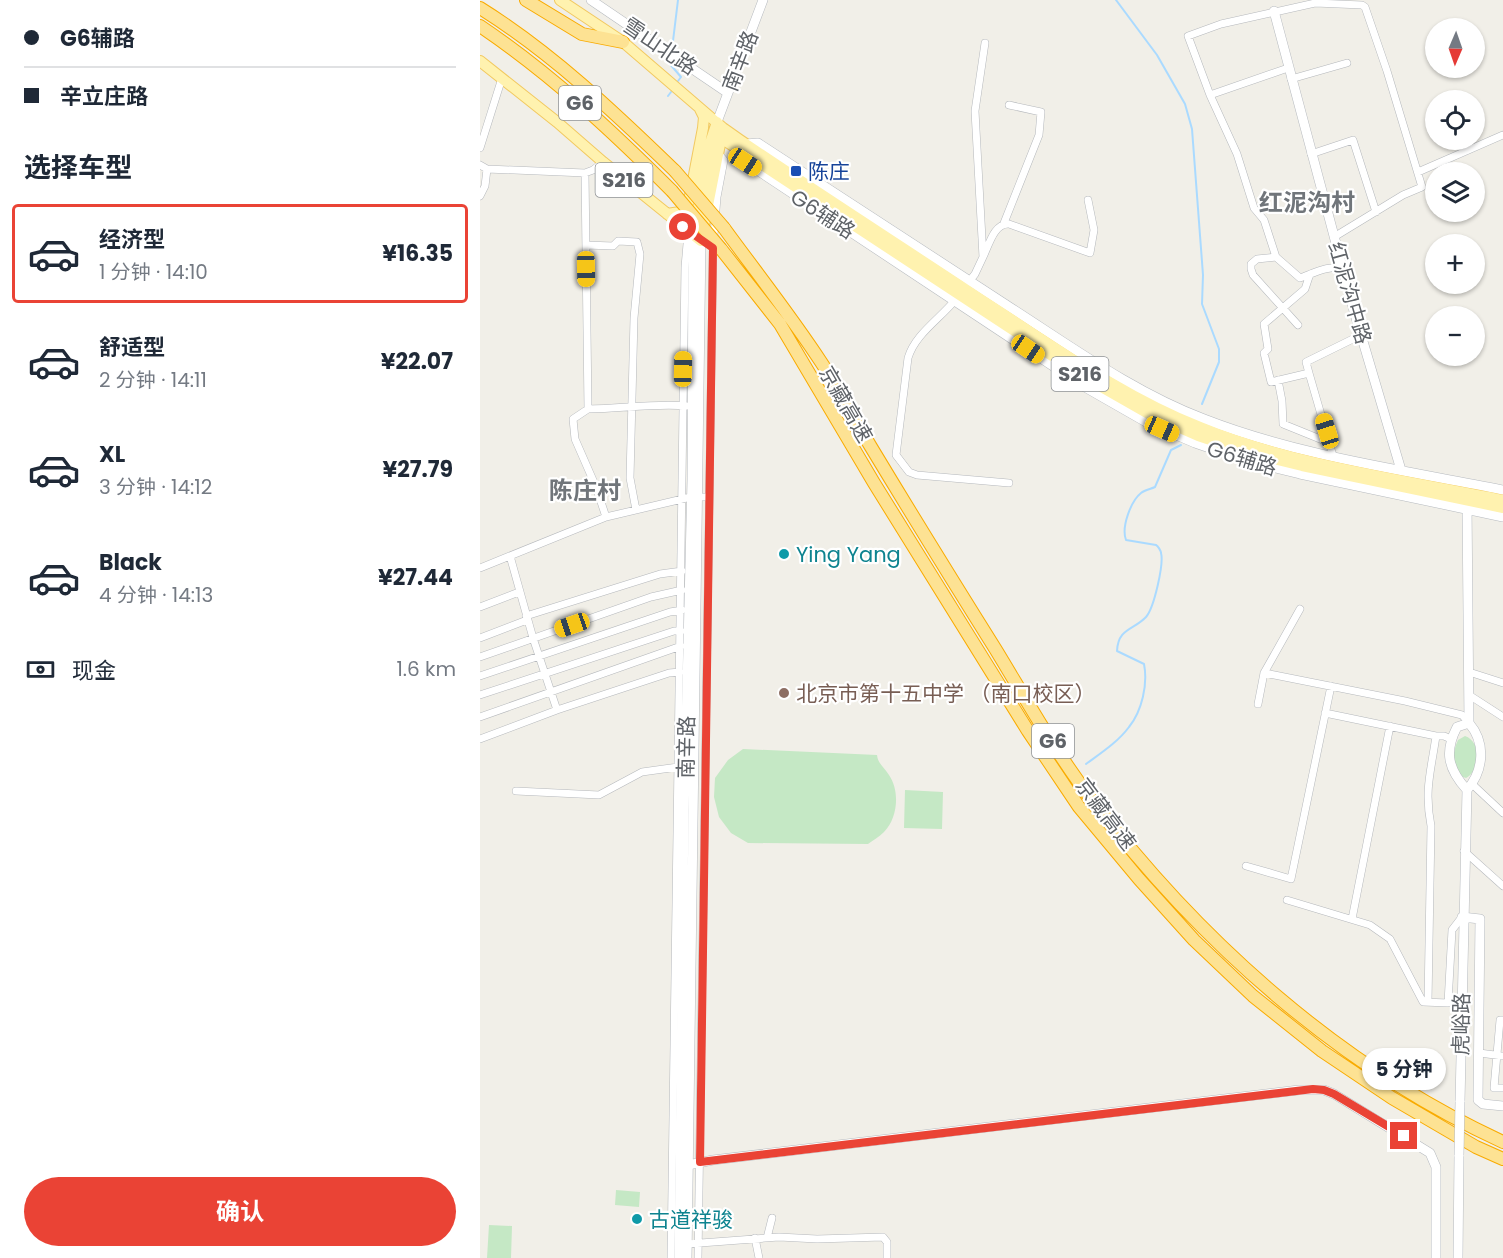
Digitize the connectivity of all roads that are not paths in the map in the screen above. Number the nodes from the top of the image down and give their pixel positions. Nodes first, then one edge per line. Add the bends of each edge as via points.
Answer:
1 (526, 0) edge
2 (560, 0) edge
3 (591, 0) edge
4 (763, 0) edge
5 (480, 8) edge
6 (1274, 11) junction
7 (480, 26) edge
8 (623, 42) junction
9 (985, 43) dead end
10 (480, 62) edge
11 (1347, 63) dead end
12 (1288, 68) junction
13 (502, 78) junction
14 (1291, 79) junction
15 (728, 93) junction
16 (1210, 95) junction
17 (1009, 105) dead end
18 (700, 109) junction
19 (720, 129) junction
20 (1503, 135) edge
21 (744, 147) junction
22 (480, 148) edge
23 (718, 153) junction
24 (1311, 154) junction
25 (603, 162) junction
26 (483, 167) edge
27 (1418, 172) junction
28 (585, 173) junction
29 (480, 196) edge
30 (1088, 200) dead end
31 (1377, 212) junction
32 (667, 214) junction
33 (1004, 224) junction
34 (1334, 237) junction
35 (697, 238) junction
36 (586, 245) junction
37 (717, 249) junction
38 (983, 257) junction
39 (1276, 257) junction
40 (1342, 269) junction
41 (1310, 274) junction
42 (962, 291) junction
43 (1282, 308) junction
44 (1298, 325) dead end
45 (1361, 335) junction
46 (1309, 373) junction
47 (1278, 380) junction
48 (688, 406) junction
49 (632, 408) junction
50 (588, 409) junction
51 (1330, 443) junction
52 (1333, 456) junction
53 (1401, 470) junction
54 (1009, 483) dead end
55 (1503, 490) edge
56 (709, 497) junction
57 (690, 498) junction
58 (1503, 500) edge
59 (1467, 505) junction
60 (1503, 508) edge
61 (636, 510) junction
62 (606, 517) junction
63 (1503, 517) edge
64 (510, 556) junction
65 (480, 568) edge
66 (682, 571) junction
67 (682, 590) junction
68 (519, 592) junction
69 (480, 607) edge
70 (1300, 609) dead end
71 (682, 610) junction
72 (527, 618) junction
73 (681, 631) junction
74 (480, 638) edge
75 (533, 638) junction
76 (681, 646) junction
77 (539, 656) junction
78 (480, 657) edge
79 (680, 672) junction
80 (1468, 672) junction
81 (1264, 673) junction
82 (545, 674) junction
83 (480, 676) edge
84 (1503, 683) edge
85 (1331, 686) junction
86 (551, 692) junction
87 (480, 695) edge
88 (1469, 695) junction
89 (1258, 704) dead end
90 (557, 710) junction
91 (1325, 713) junction
92 (480, 717) edge
93 (1503, 717) edge
94 (1469, 723) junction
95 (1390, 726) junction
96 (1436, 736) junction
97 (480, 739) edge
98 (1451, 739) junction
99 (678, 767) junction
100 (1469, 787) junction
101 (516, 791) dead end
102 (1502, 808) edge
103 (1464, 851) junction
104 (1246, 866) dead end
105 (1503, 886) edge
106 (1287, 900) dead end
107 (1462, 917) junction
108 (1352, 919) junction
109 (1428, 1002) junction
110 (682, 1006) junction
111 (702, 1006) junction
112 (1503, 1020) edge
113 (1500, 1040) edge
114 (1479, 1053) junction
115 (1500, 1055) edge
116 (1503, 1088) edge
117 (1503, 1106) edge
118 (1503, 1142) edge
119 (1503, 1159) edge
120 (700, 1162) junction
121 (688, 1165) junction
122 (772, 1218) dead end
123 (755, 1238) junction
124 (768, 1238) junction
125 (698, 1243) junction
126 (687, 1244) junction
127 (671, 1258) edge
128 (680, 1258) edge
129 (687, 1258) edge
130 (698, 1258) edge
131 (759, 1258) edge
132 (887, 1258) edge
133 (1436, 1258) edge
134 (1458, 1258) edge

1 - 8 highway via 582,34
2 - 8 main road, G6辅路 / S216
3 - 15 street, 雪山北路
4 - 15 street, 南辛路
5 - 118 highway, 京藏高速 / G6, bridge via 554,62 620,118 675,171 724,228 822,363 1091,799 1149,871 1262,984 1332,1039 1399,1085
6 - 12 street, 红泥沟中路
6 - 16 street via 1188,36
6 - 27 street via 1315,3 1365,6
7 - 37 highway, 京藏高速 / G6, bridge via 552,78 618,137 672,191
8 - 18 main road, G6辅路 / S216
9 - 38 street via 975,111
10 - 13 main road, S216
11 - 14 street
12 - 14 street, 红泥沟中路
12 - 16 street
13 - 22 street
13 - 25 main road, S216
14 - 24 street, 红泥沟中路
15 - 19 street, 南辛路
16 - 39 street
17 - 33 street via 1041,112 1039,135
18 - 19 main road, G6辅路 / S216
18 - 32 main road via 703,128 688,201 680,212
19 - 21 main road, G6辅路 / S216
19 - 23 main road
19 - 35 main road via 710,143
20 - 27 street
21 - 42 main road, G6辅路 / S216
21 - 42 street, G6辅路 / S216 via 745,162
23 - 35 main road
23 - 37 street via 724,160 717,197
24 - 31 street via 1353,140
24 - 34 street, 红泥沟中路
25 - 28 street
25 - 32 main road, S216
26 - 28 street
26 - 29 street via 485,186
27 - 31 street via 1422,187
28 - 36 street
30 - 33 street via 1094,230 1090,253
31 - 34 street
32 - 35 main road, S216
33 - 38 street via 998,226
34 - 40 street, 红泥沟中路
35 - 37 street
35 - 48 street, 南辛路
35 - 57 street, 南辛路
36 - 49 street via 637,242 640,254
36 - 50 street
37 - 56 street
37 - 119 highway, 京藏高速 / G6 via 780,324 874,483 1078,807 1139,879 1194,940 1253,996 1322,1051 1392,1098
38 - 42 street
39 - 41 street via 1300,278
39 - 43 street via 1257,259 1251,269
40 - 41 street
40 - 45 street, 红泥沟中路
41 - 43 street via 1305,288
42 - 52 street, G6辅路 / S216 via 1157,399 1254,436
42 - 54 street via 912,346 896,455 909,472 917,475
42 - 58 main road, G6辅路 / S216 via 1121,389 1201,428 1304,459
42 - 59 main road, G6辅路 / S216 via 1117,397 1198,436 1249,453
43 - 44 street
43 - 47 street via 1264,324 1268,349 1264,353 1271,382
45 - 46 street via 1306,362
45 - 53 street, 红泥沟中路
46 - 47 street
46 - 51 street
47 - 51 street via 1283,424
48 - 49 street
48 - 57 street, 南辛路
49 - 50 street
49 - 61 street via 630,478
50 - 62 street via 573,419 574,439
51 - 52 street
52 - 53 street, G6辅路 / S216
53 - 55 street, G6辅路 / S216
56 - 57 street
56 - 111 street
57 - 61 street
57 - 66 street
57 - 110 street, 南辛路
59 - 60 main road, G6辅路 / S216
59 - 63 street, G6辅路 / S216
59 - 80 street
61 - 62 street
62 - 64 street
64 - 65 street
64 - 68 street
66 - 67 street
66 - 72 street via 660,574
67 - 71 street
67 - 75 street
68 - 69 street
68 - 72 street
70 - 81 street
71 - 73 street
71 - 77 street
72 - 74 street
72 - 75 street
73 - 76 street
73 - 82 street
75 - 77 street
75 - 78 street
76 - 79 street
76 - 86 street
77 - 82 street
77 - 83 street
79 - 90 street
79 - 99 street
80 - 84 street
80 - 88 street
81 - 85 street
81 - 89 street
82 - 86 street
82 - 87 street
85 - 91 street
85 - 94 street via 1462,715
86 - 90 street
86 - 92 street
88 - 93 street
88 - 94 street
90 - 97 street
91 - 95 street
91 - 104 street via 1291,879
94 - 98 street via 1457,727
94 - 100 street, 虎峪路 via 1482,754
95 - 96 street
95 - 108 street
96 - 98 street
96 - 109 street via 1427,806 1431,826
98 - 100 street via 1450,763 1455,776
99 - 101 street via 642,772 599,795
99 - 110 street
100 - 102 street
100 - 103 street, 虎峪路
103 - 105 street
103 - 107 street, 虎峪路
106 - 108 street
107 - 109 street via 1452,930 1448,1003
107 - 114 street via 1480,919
107 - 134 street, 虎峪路, bridge
108 - 109 street via 1370,925 1390,939 1423,1002
110 - 111 street
110 - 121 street, 南辛路
110 - 127 street
110 - 128 street, 南辛路
111 - 120 street
112 - 113 street
113 - 115 street
114 - 115 street
114 - 117 street via 1478,1100
115 - 116 street via 1494,1088
120 - 121 street
120 - 125 street
120 - 133 street via 1324,1090 1430,1153 1436,1179
121 - 126 street, 南辛路
122 - 124 street
123 - 124 street
123 - 125 street
123 - 131 street
124 - 132 street via 883,1237
125 - 126 street
125 - 130 street
126 - 129 street, 南辛路

